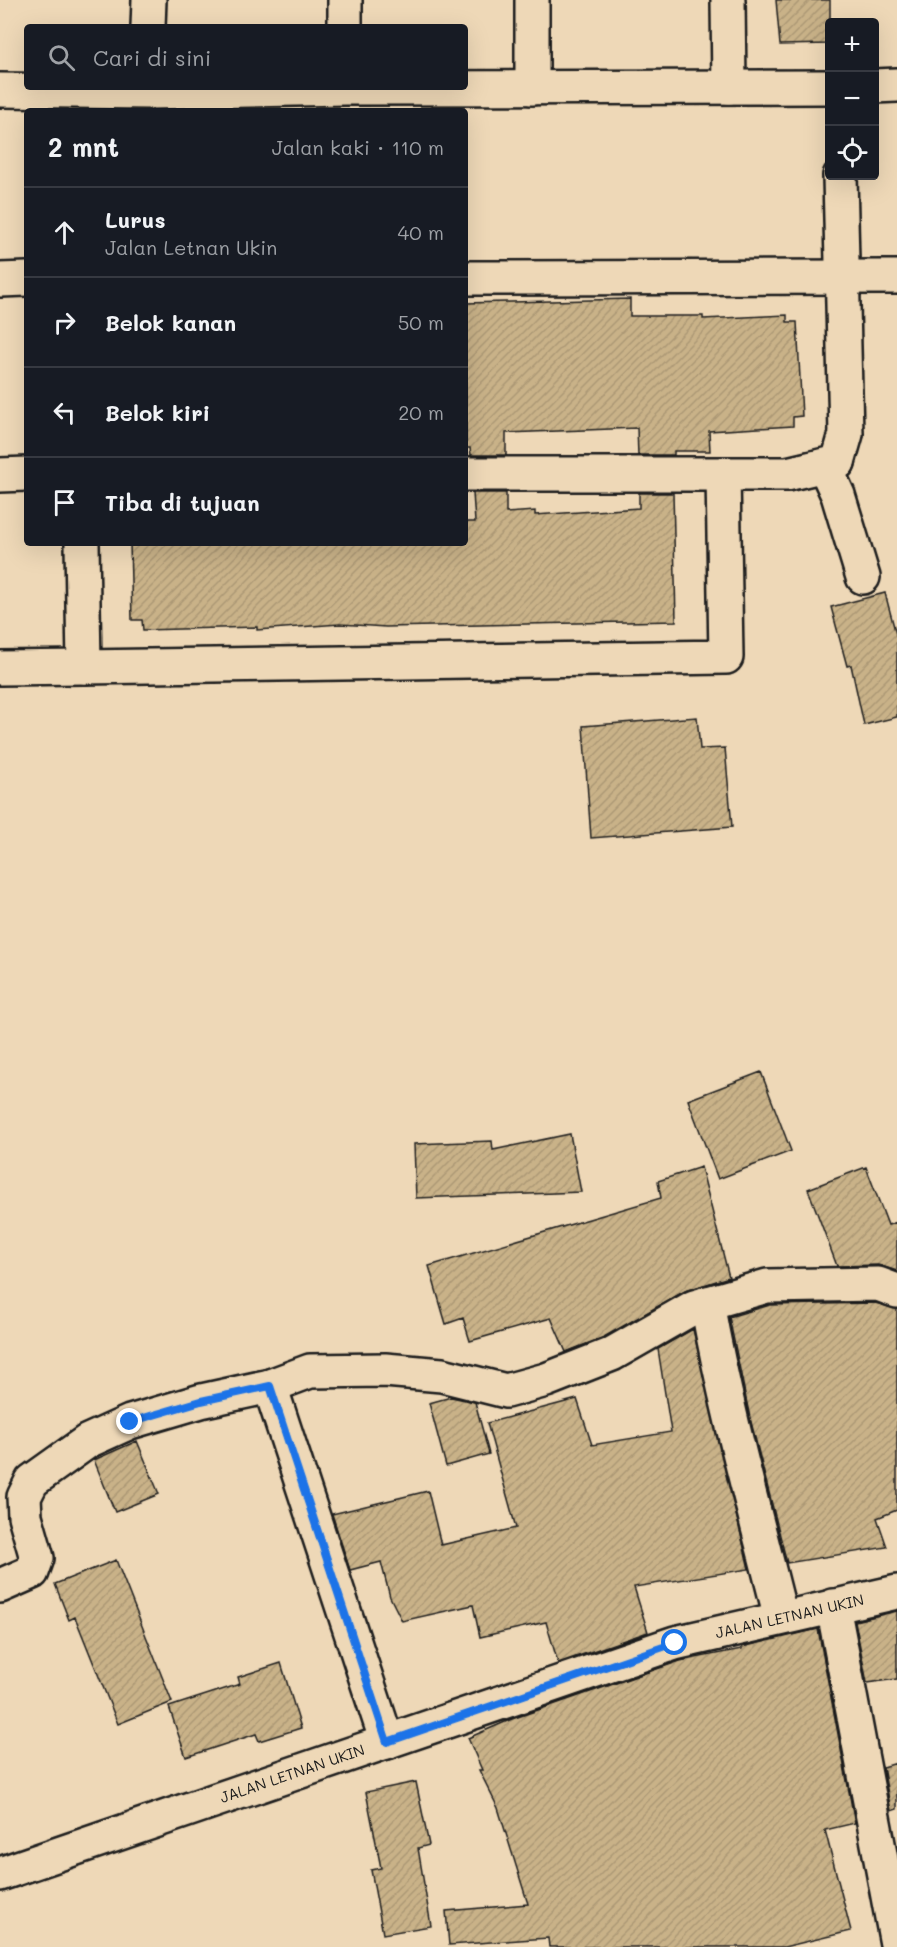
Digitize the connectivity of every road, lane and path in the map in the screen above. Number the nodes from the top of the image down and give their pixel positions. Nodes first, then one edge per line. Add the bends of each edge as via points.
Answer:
1 (149, 0) edge
2 (345, 0) edge
3 (532, 0) edge
4 (728, 0) edge
5 (148, 24) edge
6 (345, 24) edge
7 (879, 86) edge
8 (897, 86) edge
9 (729, 87) junction
10 (825, 87) edge
11 (468, 88) edge
12 (532, 88) junction
13 (0, 90) edge
14 (141, 90) edge
15 (76, 100) edge
16 (840, 180) edge
17 (843, 277) junction
18 (897, 277) edge
19 (468, 278) edge
20 (24, 279) edge
21 (0, 280) edge
22 (838, 462) junction
23 (24, 474) edge
24 (468, 474) edge
25 (723, 474) junction
26 (0, 475) edge
27 (82, 546) edge
28 (863, 577) dead end
29 (84, 666) junction
30 (0, 668) edge
31 (897, 1291) edge
32 (707, 1303) junction
33 (270, 1386) junction
34 (0, 1586) edge
35 (897, 1592) edge
36 (834, 1606) junction
37 (781, 1618) junction
38 (387, 1742) junction
39 (0, 1874) edge
40 (897, 1944) edge

1 - 5 street
2 - 6 street
3 - 12 street
4 - 9 street
7 - 8 street
9 - 10 street
9 - 12 street
11 - 12 street
13 - 15 street
14 - 15 street
16 - 17 street
17 - 18 street
17 - 19 street
17 - 22 street via 846,434
20 - 21 street
22 - 25 street via 787,474
22 - 28 street via 827,471
23 - 26 street
24 - 25 street
25 - 29 street via 726,657
27 - 29 street
29 - 30 street
31 - 32 street via 878,1284 767,1286
32 - 33 street via 612,1354 506,1391 441,1375 385,1370 310,1371
32 - 37 street via 739,1461
33 - 34 street via 130,1422 88,1441 32,1481 24,1507 37,1558 32,1572
33 - 38 street
35 - 36 street, JALAN LETNAN UKIN
36 - 37 street, JALAN LETNAN UKIN
36 - 40 street
37 - 38 street, JALAN LETNAN UKIN via 675,1643
38 - 39 street, JALAN LETNAN UKIN

